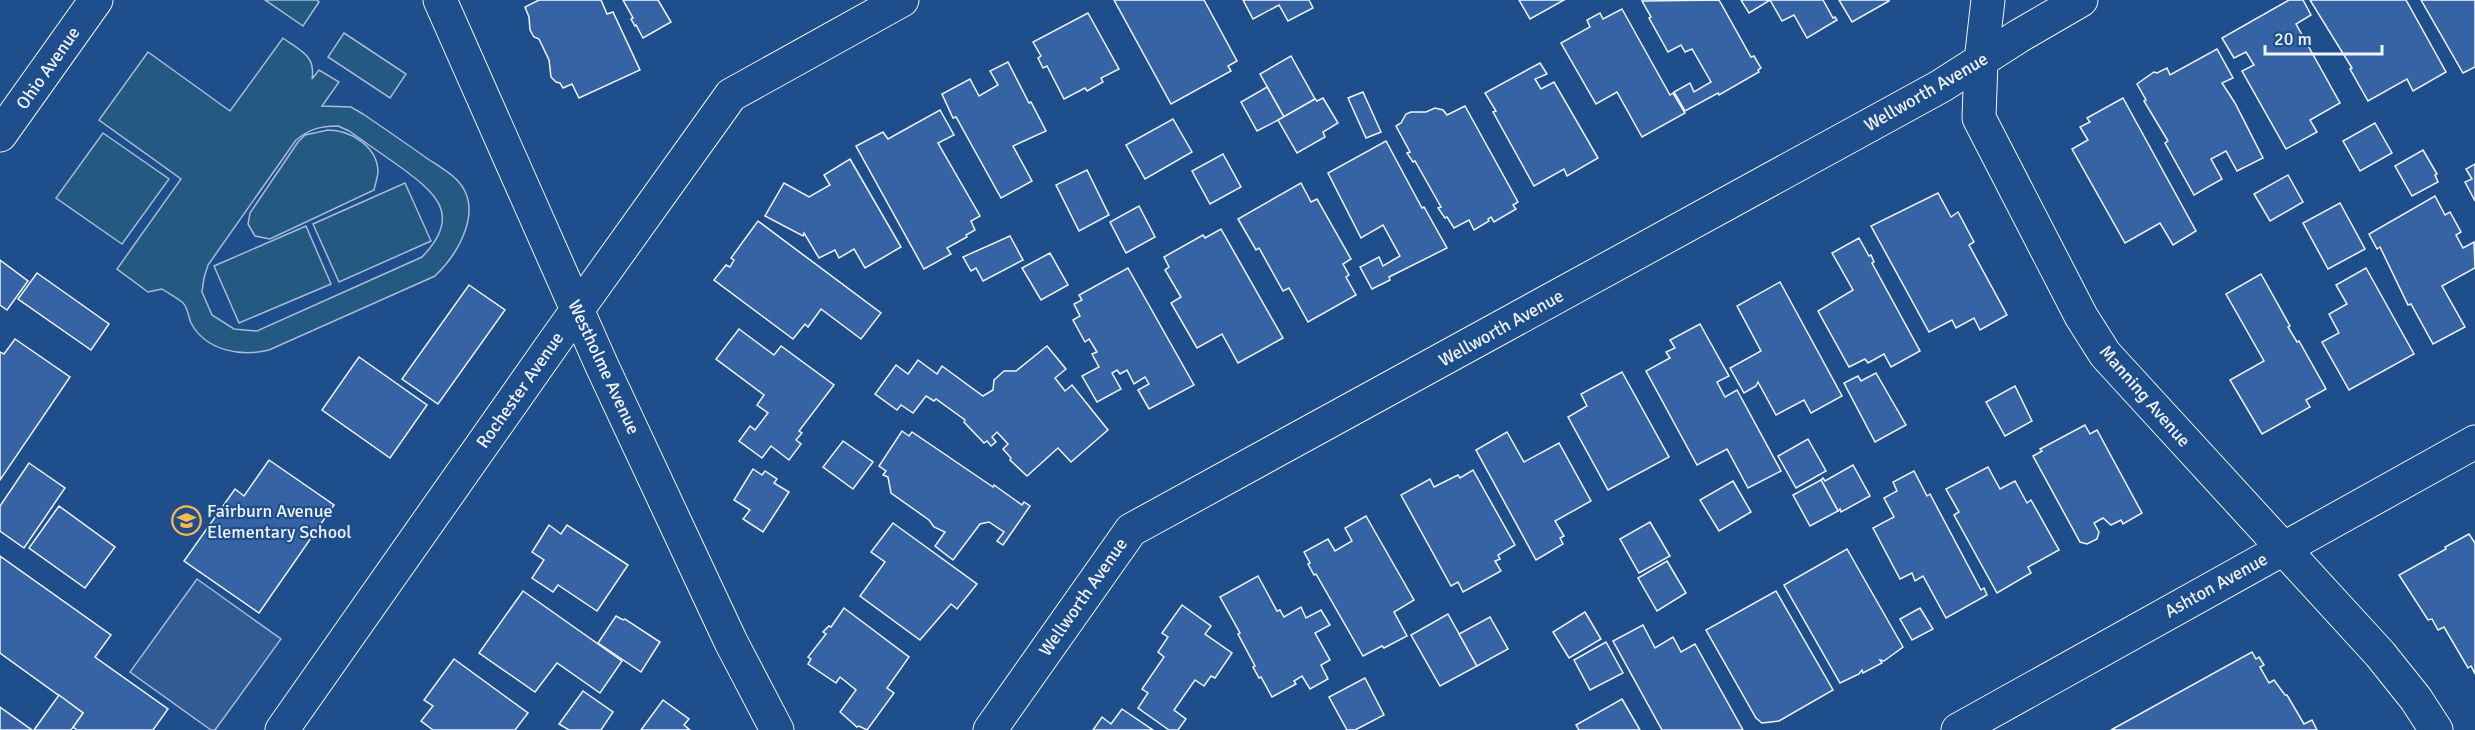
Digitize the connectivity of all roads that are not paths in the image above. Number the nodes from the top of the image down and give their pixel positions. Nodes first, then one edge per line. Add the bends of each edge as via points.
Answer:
1 (96, 0) edge
2 (440, 0) edge
3 (902, 0) edge
4 (1988, 0) edge
5 (2081, 0) edge
6 (1981, 61) junction
7 (0, 135) edge
8 (577, 310) junction
9 (2475, 442) edge
10 (2284, 549) junction
11 (282, 730) edge
12 (777, 730) edge
13 (990, 730) edge
14 (1958, 730) edge
15 (2436, 730) edge

1 - 7 street, Ohio Avenue
2 - 8 street, Westholme Avenue
3 - 8 street, Rochester Avenue via 731,96
4 - 6 street, Manning Avenue
5 - 6 street, Wellworth Avenue
6 - 10 street, Manning Avenue via 1979,118 2081,316 2106,354
6 - 13 street, Wellworth Avenue via 1131,530
8 - 11 street, Rochester Avenue
8 - 12 street, Westholme Avenue via 731,642
9 - 10 street, Ashton Avenue
10 - 14 street, Ashton Avenue
10 - 15 street, Manning Avenue via 2380,654

